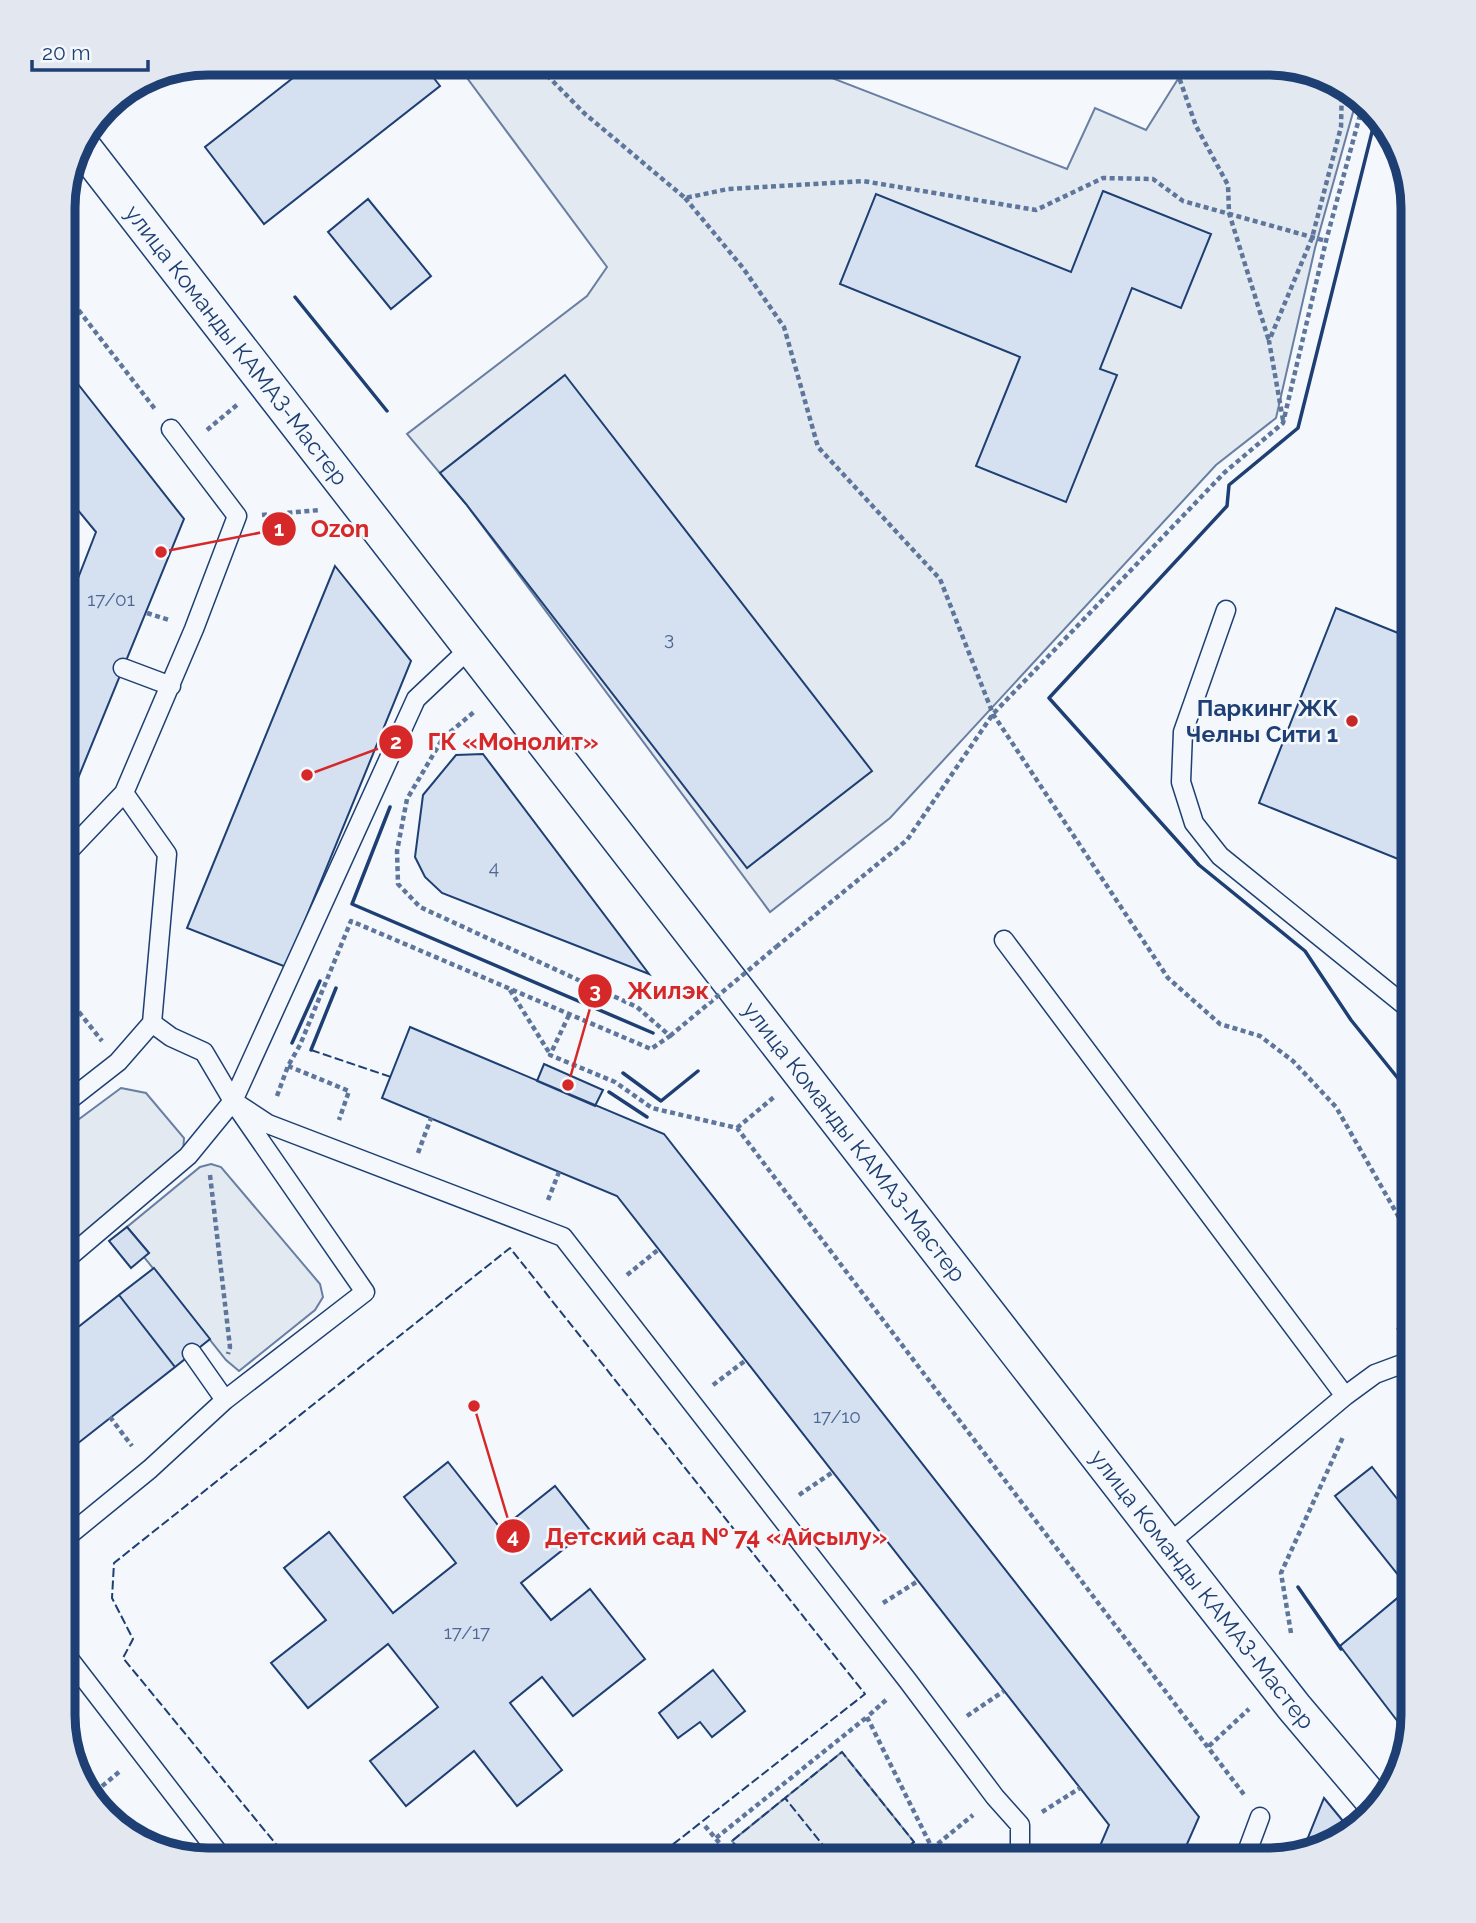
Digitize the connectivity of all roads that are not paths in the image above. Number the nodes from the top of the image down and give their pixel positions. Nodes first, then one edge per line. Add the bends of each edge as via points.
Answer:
1 (87, 153) edge
2 (170, 429) road end
3 (1226, 610) dead end
4 (470, 648) junction
5 (123, 668) dead end
6 (171, 686) junction
7 (124, 793) junction
8 (76, 844) edge
9 (1004, 940) dead end
10 (1401, 1002) edge
11 (152, 1023) junction
12 (75, 1095) edge
13 (233, 1101) junction
14 (75, 1252) edge
15 (192, 1353) dead end
16 (1401, 1364) edge
17 (1345, 1396) junction
18 (225, 1400) junction
19 (75, 1530) edge
20 (1167, 1545) junction
21 (75, 1667) edge
22 (1371, 1798) edge
23 (1260, 1816) road end
24 (215, 1848) edge
25 (1020, 1848) edge
26 (1248, 1848) edge

1 - 4 street, улица Команды КАМАЗ-Мастер
2 - 6 lane via 237,516
3 - 10 lane via 1183,732 1181,782 1194,823 1220,856
4 - 13 lane via 416,699
4 - 20 street, улица Команды КАМАЗ-Мастер
5 - 6 lane
6 - 7 lane
7 - 8 lane
7 - 11 lane via 167,854
9 - 17 lane
11 - 12 lane via 118,1062
11 - 13 lane via 204,1052
13 - 14 lane via 188,1156
13 - 18 lane via 365,1292
13 - 25 lane via 268,1124 563,1237 1020,1825
15 - 18 lane
16 - 17 lane via 1375,1374
17 - 20 lane
18 - 19 lane
20 - 22 street, улица Команды КАМАЗ-Мастер
21 - 24 lane
23 - 26 lane

